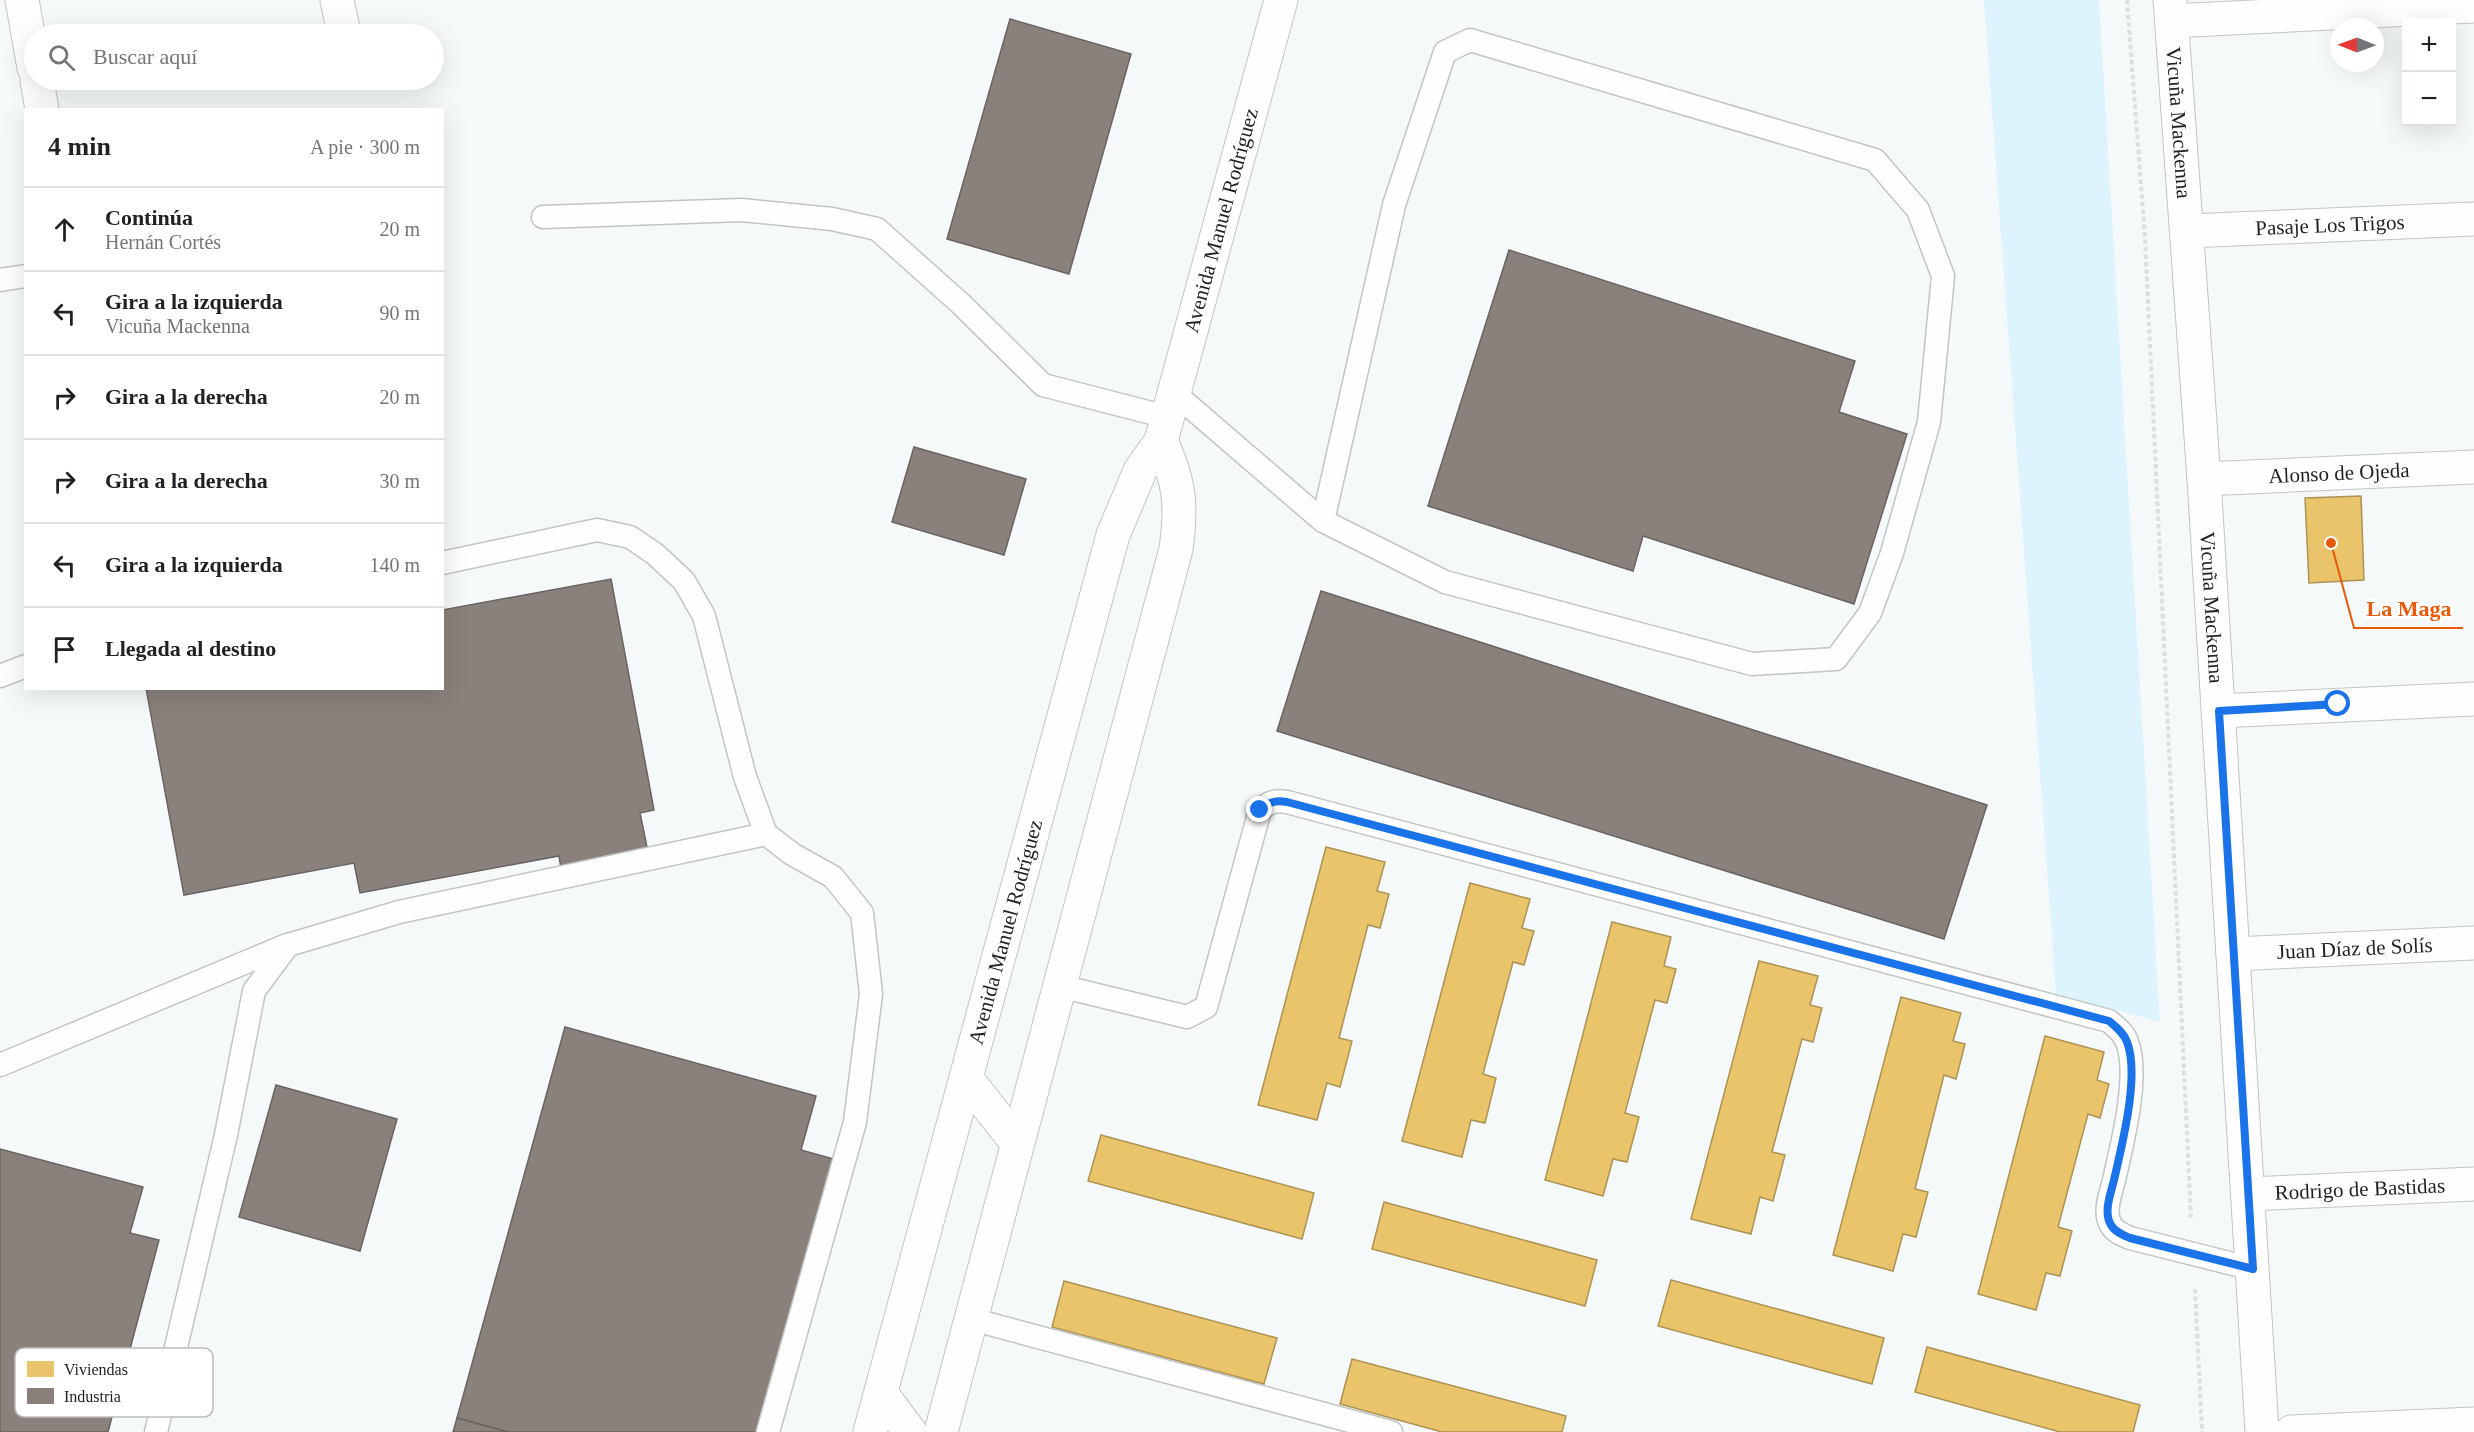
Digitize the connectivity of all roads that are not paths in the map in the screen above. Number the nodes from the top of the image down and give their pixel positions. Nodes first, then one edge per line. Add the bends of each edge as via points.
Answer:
1 (22, 0) edge
2 (337, 0) edge
3 (1281, 0) edge
4 (2474, 6) edge
5 (2171, 11) edge
6 (26, 24) edge
7 (342, 24) edge
8 (39, 90) edge
9 (42, 108) edge
10 (543, 217) dead end
11 (2474, 219) edge
12 (2188, 231) junction
13 (24, 276) edge
14 (0, 280) edge
15 (1167, 416) junction
16 (2474, 467) edge
17 (2204, 479) junction
18 (1323, 521) junction
19 (444, 563) edge
20 (24, 667) edge
21 (0, 676) edge
22 (2474, 699) edge
23 (2219, 711) junction
24 (766, 834) junction
25 (2474, 943) edge
26 (288, 945) junction
27 (2233, 954) junction
28 (1060, 986) junction
29 (0, 1065) edge
30 (966, 1078) junction
31 (1017, 1143) junction
32 (2474, 1185) edge
33 (2248, 1194) junction
34 (2253, 1269) junction
35 (971, 1319) junction
36 (176, 1348) edge
37 (881, 1393) junction
38 (160, 1417) edge
39 (2474, 1424) edge
40 (156, 1432) edge
41 (768, 1432) edge
42 (870, 1432) edge
43 (910, 1432) edge
44 (941, 1432) edge
45 (1391, 1432) edge
46 (2262, 1432) edge
47 (2291, 1432) edge

1 - 6 main road
2 - 7 main road
3 - 15 main road, Avenida Manuel Rodríguez
4 - 5 main road
5 - 12 main road, Vicuña Mackenna
8 - 9 main road
10 - 15 lane via 742,210 832,219 877,229 1043,385
11 - 12 main road, Pasaje Los Trigos
12 - 17 main road, Vicuña Mackenna
13 - 14 lane
15 - 18 lane
15 - 28 main road via 1180,498 1176,549
15 - 30 main road, Avenida Manuel Rodríguez via 1113,535
16 - 17 main road, Alonso de Ojeda
17 - 23 main road, Vicuña Mackenna
18 - 18 lane via 1394,205 1445,52 1470,40 1875,159 1918,210 1943,276 1929,422 1892,554 1870,613 1836,659 1752,664 1445,582
19 - 24 lane via 597,530 630,537 655,554 684,581 704,616 745,777
20 - 21 lane
22 - 23 main road
23 - 27 main road, Vicuña Mackenna
24 - 26 lane via 399,912
24 - 41 lane via 833,877 862,913 871,994 855,1122
25 - 27 main road, Juan Díaz de Solís
26 - 29 lane
26 - 36 lane via 254,991 226,1135
27 - 33 main road, Vicuña Mackenna
28 - 31 main road
28 - 34 lane via 1187,1017 1206,1007 1260,810 1277,800 1287,802 2109,1021 2127,1041 2130,1093 2126,1131 2108,1207 2111,1225 2130,1238
30 - 31 main road
30 - 37 main road, Avenida Manuel Rodríguez
31 - 35 main road
32 - 33 main road, Rodrigo de Bastidas
33 - 34 main road, Vicuña Mackenna
34 - 46 main road, Vicuña Mackenna
35 - 44 main road
35 - 45 lane
37 - 42 main road, Avenida Manuel Rodríguez
37 - 43 main road
38 - 40 lane
39 - 47 main road

